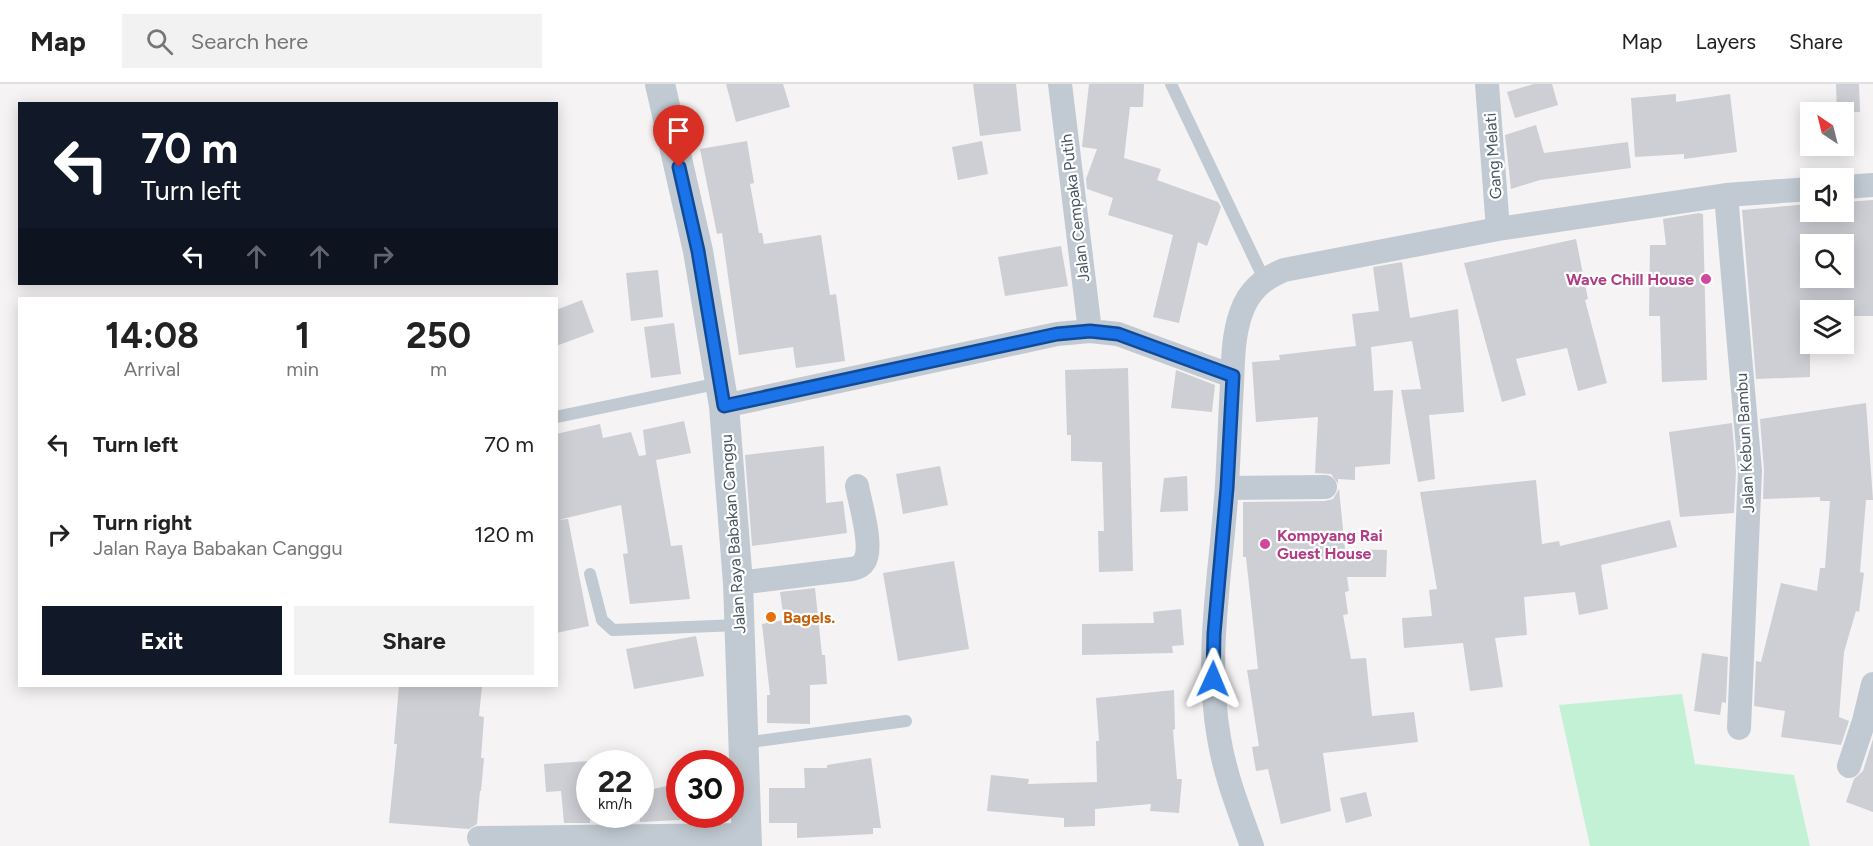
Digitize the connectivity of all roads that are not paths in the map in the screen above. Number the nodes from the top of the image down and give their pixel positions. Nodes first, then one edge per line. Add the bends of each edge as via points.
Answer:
1 (660, 84) edge
2 (1060, 84) edge
3 (1171, 84) edge
4 (1487, 84) edge
5 (1873, 185) edge
6 (1854, 186) edge
7 (1800, 190) edge
8 (1726, 195) junction
9 (1498, 229) junction
10 (1264, 279) junction
11 (1090, 331) junction
12 (1233, 376) junction
13 (722, 394) junction
14 (558, 417) edge
15 (857, 486) dead end
16 (1325, 487) dead end
17 (1227, 488) junction
18 (590, 574) dead end
19 (738, 583) junction
20 (739, 626) junction
21 (1873, 684) edge
22 (906, 721) dead end
23 (1869, 724) edge
24 (1739, 728) dead end
25 (743, 743) junction
26 (1849, 766) dead end
27 (479, 838) dead end
28 (747, 840) edge
29 (1252, 846) edge

1 - 13 street, Jalan Raya Babakan Canggu via 698,251
2 - 11 street, Jalan Cempaka Putih
3 - 10 lane
4 - 9 street, Gang Melati
5 - 6 street
7 - 8 street
8 - 9 street
8 - 24 street, Jalan Kebun Bambu via 1750,471
9 - 10 street via 1284,270
10 - 12 street via 1249,294 1241,314 1234,339
11 - 12 street via 1118,334
11 - 13 street
12 - 17 street
13 - 14 lane
13 - 19 street, Jalan Raya Babakan Canggu
15 - 19 street via 868,549 861,566
16 - 17 street
17 - 29 street via 1213,679 1219,738 1229,781
18 - 20 lane via 602,620 613,630
19 - 20 street, Jalan Raya Babakan Canggu
20 - 25 street, Jalan Raya Babakan Canggu
21 - 23 street
22 - 25 lane
23 - 26 street
25 - 28 street, Jalan Raya Babakan Canggu
27 - 28 street

